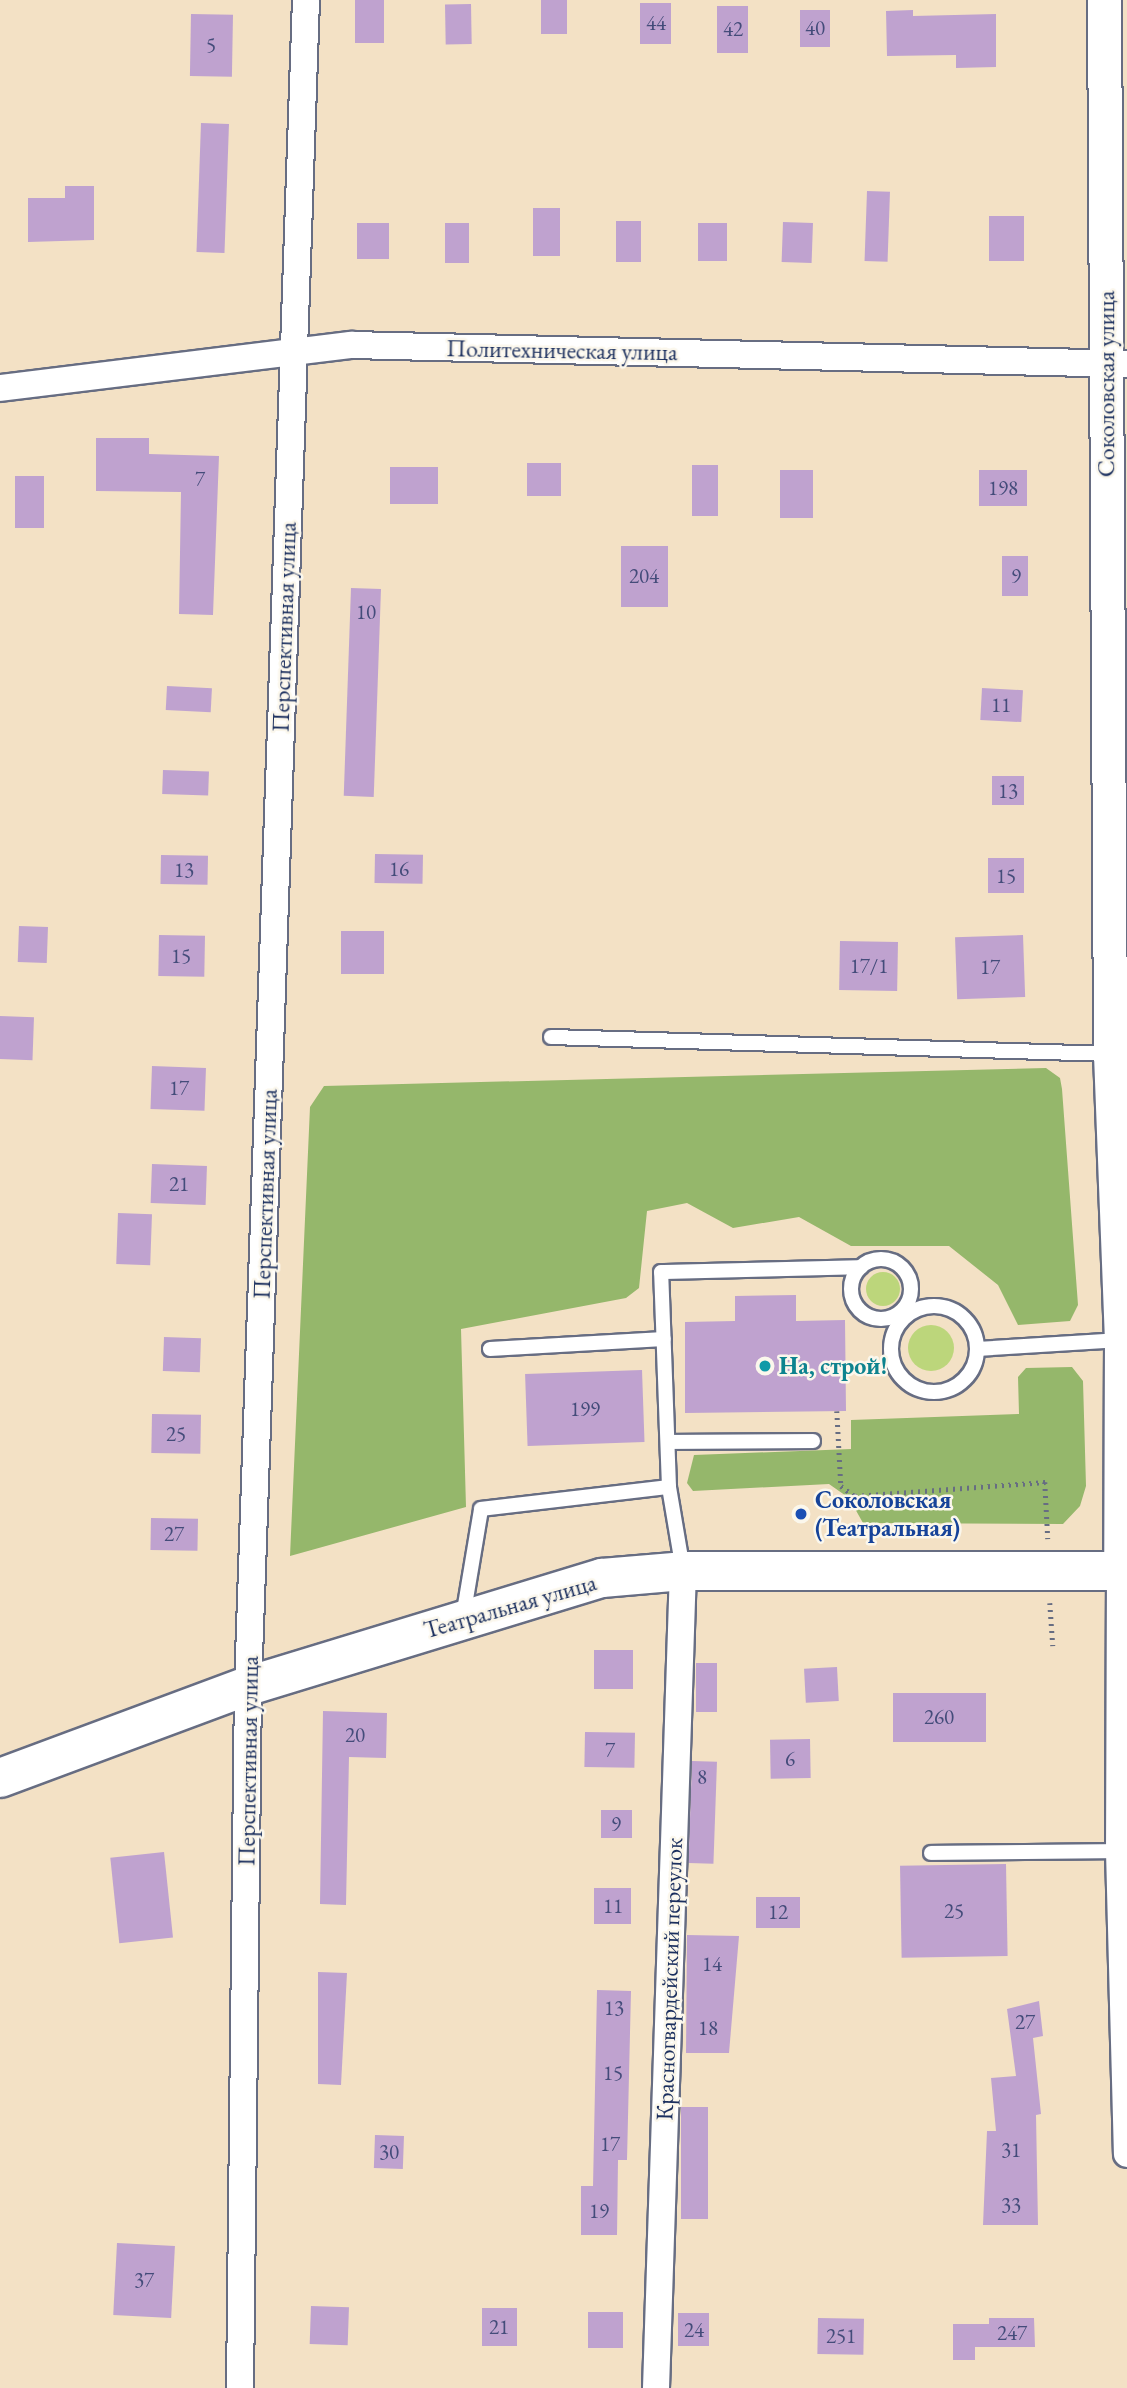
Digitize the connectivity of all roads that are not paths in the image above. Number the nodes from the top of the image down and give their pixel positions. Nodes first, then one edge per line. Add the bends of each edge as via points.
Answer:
1 (306, 0) edge
2 (1104, 0) edge
3 (293, 352) junction
4 (1117, 363) edge
5 (0, 388) edge
6 (551, 1037) dead end
7 (1110, 1054) junction
8 (861, 1267) junction
9 (909, 1278) junction
10 (932, 1306) junction
11 (664, 1339) junction
12 (1121, 1340) junction
13 (490, 1349) dead end
14 (977, 1349) junction
15 (813, 1441) dead end
16 (668, 1442) junction
17 (669, 1487) junction
18 (683, 1571) junction
19 (1124, 1571) edge
20 (462, 1619) junction
21 (248, 1686) junction
22 (0, 1778) edge
23 (1119, 1851) junction
24 (931, 1853) dead end
25 (1127, 2154) edge
26 (240, 2388) edge
27 (656, 2388) edge

1 - 3 street, Перспективная улица
2 - 4 street, Соколовская улица
3 - 4 street, Политехническая улица via 351,345
3 - 5 street, Политехническая улица
3 - 21 street, Перспективная улица
4 - 7 street, Соколовская улица
6 - 7 lane
7 - 12 street, Соколовская улица
8 - 9 lane via 887,1259
8 - 9 lane via 852,1284 855,1303 879,1319 905,1307
8 - 11 lane via 661,1272
9 - 10 lane
10 - 14 lane via 963,1318
10 - 14 lane via 907,1316 894,1332 891,1352 902,1379 921,1390 950,1390 967,1376
11 - 13 lane
11 - 16 lane
12 - 14 lane
12 - 19 street, Соколовская улица
15 - 16 lane
16 - 17 lane
17 - 18 lane
17 - 20 lane via 481,1509
18 - 19 main road, Театральная улица
18 - 20 main road, Театральная улица via 602,1578
18 - 27 street, Красногвардейский переулок
19 - 23 street, Соколовская улица
20 - 21 main road, Театральная улица
21 - 22 main road, Театральная улица
21 - 26 street, Перспективная улица
23 - 24 lane
23 - 25 street, Соколовская улица

